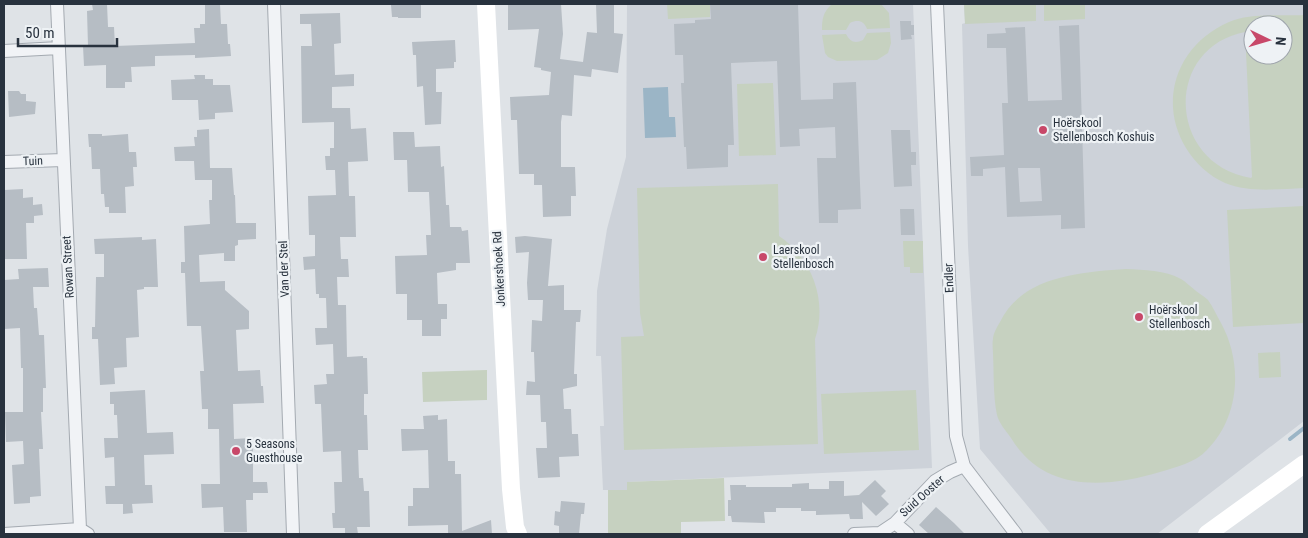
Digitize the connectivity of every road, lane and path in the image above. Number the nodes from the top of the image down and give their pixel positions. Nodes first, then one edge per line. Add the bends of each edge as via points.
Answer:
1 (57, 4) edge
2 (274, 4) edge
3 (486, 4) edge
4 (937, 4) edge
5 (59, 48) junction
6 (4, 51) edge
7 (63, 160) junction
8 (4, 162) edge
9 (1304, 464) edge
10 (964, 466) junction
11 (895, 523) junction
12 (84, 532) edge
13 (4, 534) edge
14 (293, 534) edge
15 (518, 534) edge
16 (854, 534) edge
17 (908, 534) edge
18 (1016, 534) edge
19 (1208, 534) edge

1 - 5 street, Rowan Street
2 - 14 street, Van der Stel
3 - 15 street, Jonkershoek Rd via 510,480
4 - 10 street, Endler via 954,413
5 - 6 street
5 - 7 street, Rowan Street
7 - 8 street, Tuin
7 - 12 street, Rowan Street
9 - 19 street
10 - 11 street, Suid Ooster via 935,482
10 - 18 street, Endler
11 - 16 street, Suid Ooster via 880,533
11 - 17 street
12 - 13 street

